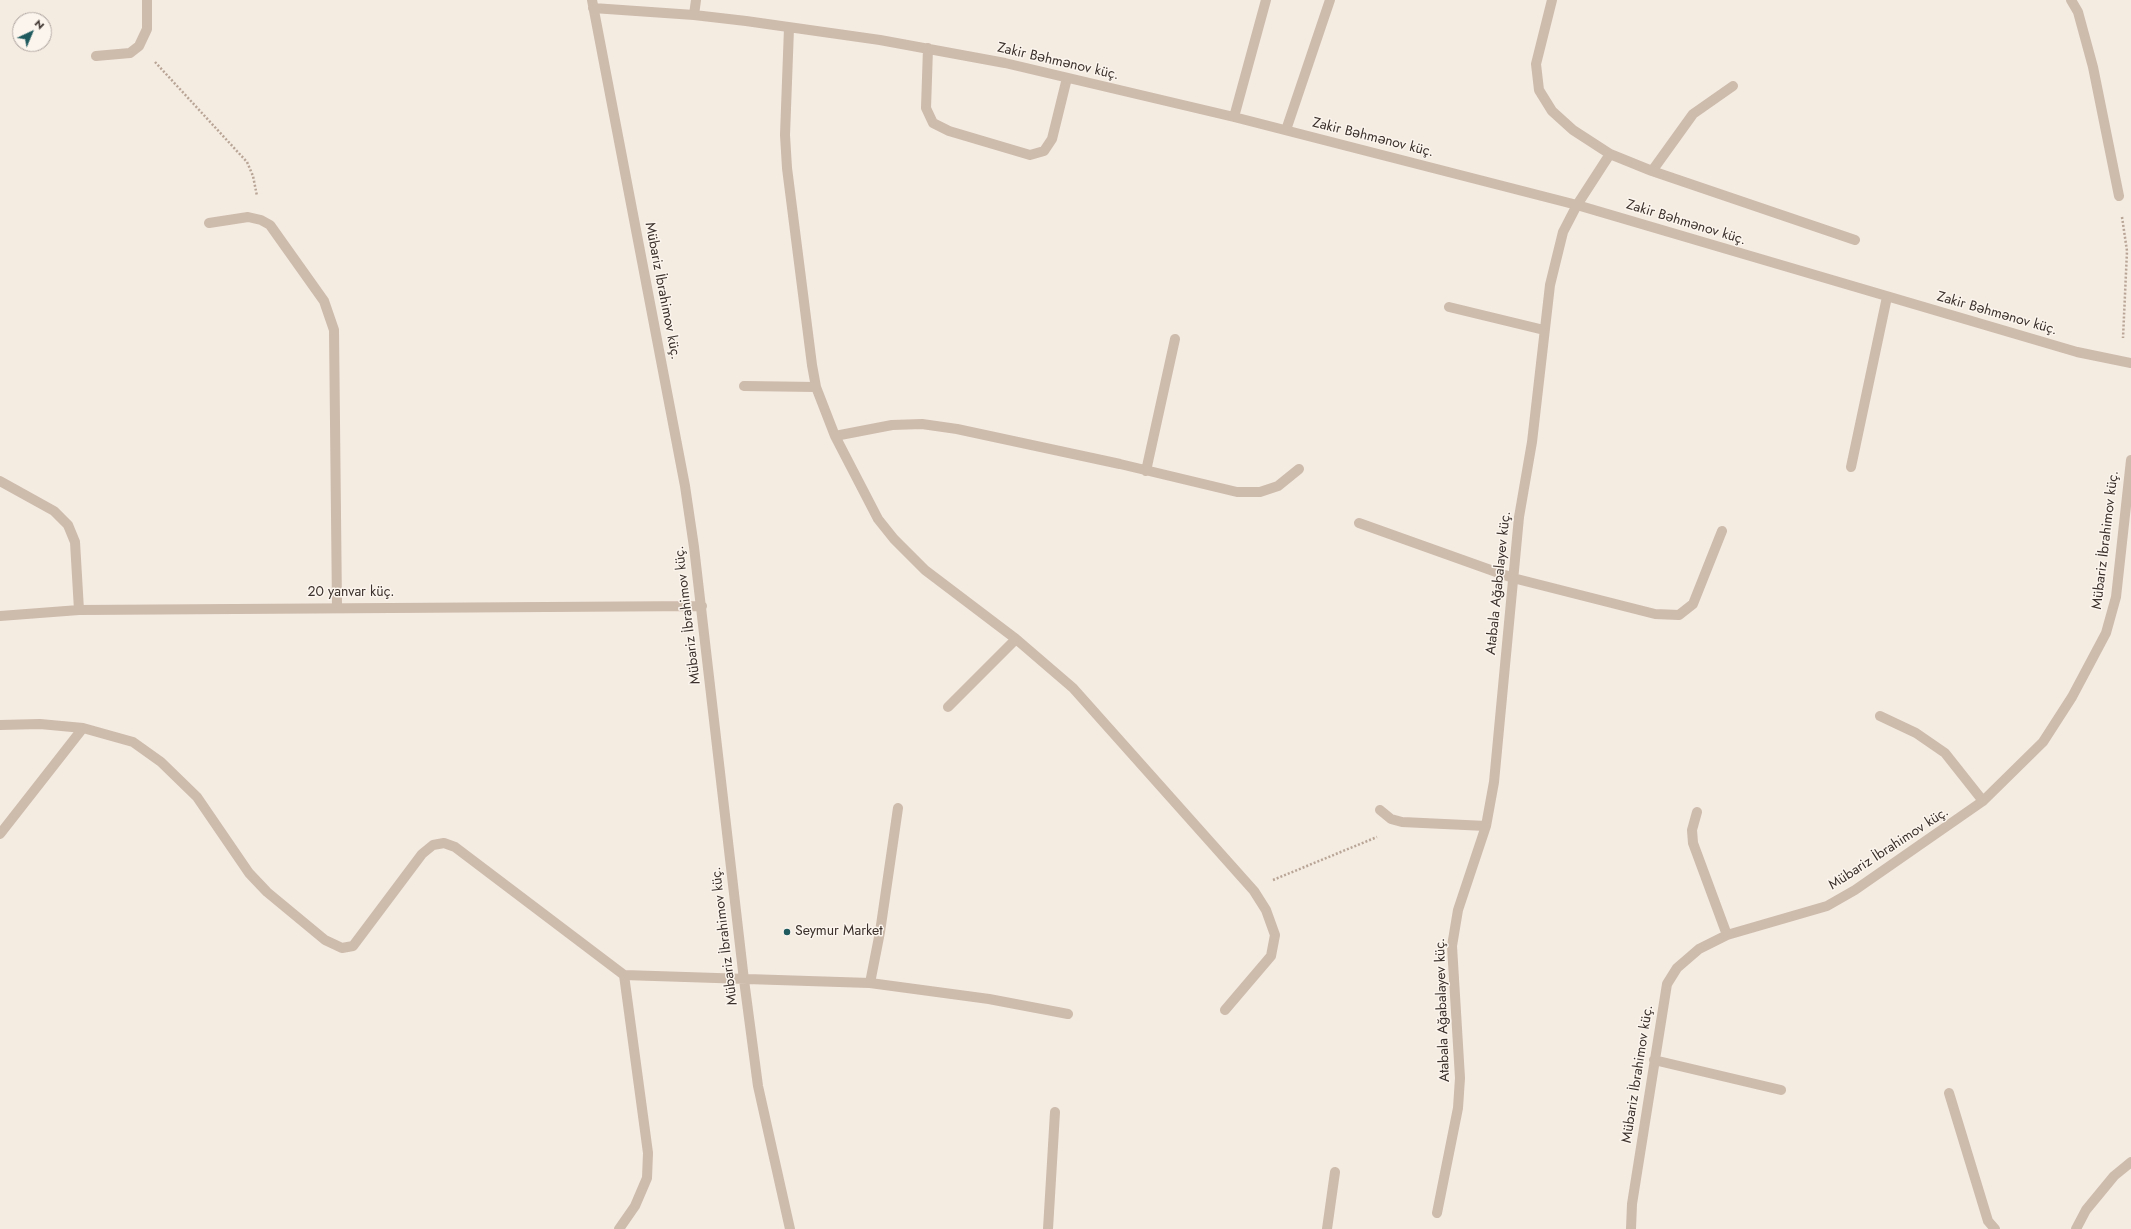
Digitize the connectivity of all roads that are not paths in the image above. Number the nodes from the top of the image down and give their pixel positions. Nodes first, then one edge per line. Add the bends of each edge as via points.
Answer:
1 (147, 0) edge
2 (696, 0) edge
3 (1266, 0) edge
4 (1330, 0) edge
5 (1552, 0) edge
6 (2071, 0) edge
7 (593, 4) edge
8 (694, 15) junction
9 (789, 28) junction
10 (928, 48) junction
11 (96, 56) dead end
12 (1067, 78) junction
13 (1733, 86) dead end
14 (1234, 117) junction
15 (1286, 130) junction
16 (1610, 154) junction
17 (1652, 170) junction
18 (2119, 196) road end
19 (1577, 205) junction
20 (209, 223) dead end
21 (1855, 240) dead end
22 (1887, 297) junction
23 (1450, 307) dead end
24 (1544, 330) junction
25 (1175, 339) dead end
26 (2127, 362) edge
27 (744, 386) dead end
28 (816, 387) junction
29 (835, 436) junction
30 (2131, 460) edge
31 (1851, 467) dead end
32 (1299, 469) dead end
33 (1146, 471) junction
34 (0, 481) edge
35 (1359, 523) dead end
36 (2128, 524) edge
37 (1722, 531) dead end
38 (1513, 578) junction
39 (702, 606) junction
40 (337, 607) junction
41 (79, 610) junction
42 (0, 616) edge
43 (1016, 640) junction
44 (948, 707) dead end
45 (1880, 716) dead end
46 (0, 725) edge
47 (83, 728) junction
48 (1983, 801) junction
49 (898, 808) dead end
50 (1380, 810) dead end
51 (1696, 812) dead end
52 (1486, 826) junction
53 (0, 834) edge
54 (1727, 936) junction
55 (624, 975) junction
56 (744, 980) junction
57 (870, 983) junction
58 (1225, 1010) dead end
59 (1068, 1014) dead end
60 (1654, 1060) junction
61 (1781, 1090) dead end
62 (1949, 1093) dead end
63 (1055, 1112) dead end
64 (2131, 1162) edge
65 (1335, 1172) dead end
66 (1437, 1213) dead end
67 (619, 1229) edge
68 (790, 1229) edge
69 (1048, 1229) edge
70 (1327, 1229) edge
71 (1631, 1229) edge
72 (1995, 1229) edge
73 (2076, 1229) edge

1 - 11 street via 147,29 140,46 130,53
2 - 8 street
3 - 14 street
4 - 15 street
5 - 16 street via 1536,64 1539,90 1552,111
6 - 18 street via 2078,12 2093,67
7 - 8 street, Zakir Bəhmənov küç.
7 - 39 street, Mübariz İbrahimov küç. via 685,486
8 - 9 street, Zakir Bəhmənov küç.
9 - 10 street, Zakir Bəhmənov küç.
9 - 28 street via 787,168
10 - 12 street, Zakir Bəhmənov küç.
10 - 12 street via 926,108 933,123 949,131 1030,154 1044,151 1052,139
12 - 14 street, Zakir Bəhmənov küç.
13 - 17 street via 1693,114
14 - 15 street, Zakir Bəhmənov küç.
15 - 19 street, Zakir Bəhmənov küç.
16 - 17 street
16 - 19 street, Atabala Ağabalayev küç.
17 - 21 street
19 - 22 street, Zakir Bəhmənov küç.
19 - 24 street, Atabala Ağabalayev küç. via 1563,232
20 - 40 street via 248,216 270,225 324,301 334,330
22 - 26 street, Zakir Bəhmənov küç. via 2077,352
22 - 31 street
23 - 24 street
24 - 38 street, Atabala Ağabalayev küç.
25 - 33 street
27 - 28 street
28 - 29 street
29 - 33 street via 892,424 922,424 957,429
29 - 43 street via 878,519 894,539 925,570
30 - 36 street, Mübariz İbrahimov küç.
32 - 33 street via 1278,486 1260,492 1237,492
34 - 41 street via 54,511 68,525 75,542
35 - 38 street
36 - 48 street, Mübariz İbrahimov küç. via 2116,598 2106,633 2072,697 2043,742
37 - 38 street via 1693,604 1679,615 1655,614
38 - 52 street, Atabala Ağabalayev küç. via 1494,782
39 - 40 street, 20 yanvar küç.
39 - 56 street, Mübariz İbrahimov küç.
40 - 41 street, 20 yanvar küç.
41 - 42 street, 20 yanvar küç.
43 - 44 street
43 - 58 street via 1073,688 1254,891 1266,910 1275,935 1272,956
45 - 48 street via 1916,733 1945,753
46 - 47 street via 40,724
47 - 53 street
47 - 55 street via 133,742 162,762 197,797 249,873 267,892 325,940 342,948 353,946 422,854 433,845 444,844 455,847
48 - 54 street, Mübariz İbrahimov küç. via 1855,890 1827,906
49 - 57 street
50 - 52 street via 1391,819 1402,822
51 - 54 street via 1692,830 1693,842
52 - 66 street, Atabala Ağabalayev küç. via 1458,910 1452,946 1460,1078 1458,1108
54 - 60 street, Mübariz İbrahimov küç. via 1699,948 1677,968 1667,984
55 - 56 street
55 - 67 street via 648,1153 647,1178 634,1206
56 - 57 street
56 - 68 street, Mübariz İbrahimov küç. via 758,1086
57 - 59 street via 989,999
60 - 61 street
60 - 71 street, Mübariz İbrahimov küç. via 1632,1204
62 - 72 street via 1988,1221
63 - 69 street
64 - 73 street via 2114,1176 2086,1210
65 - 70 street

